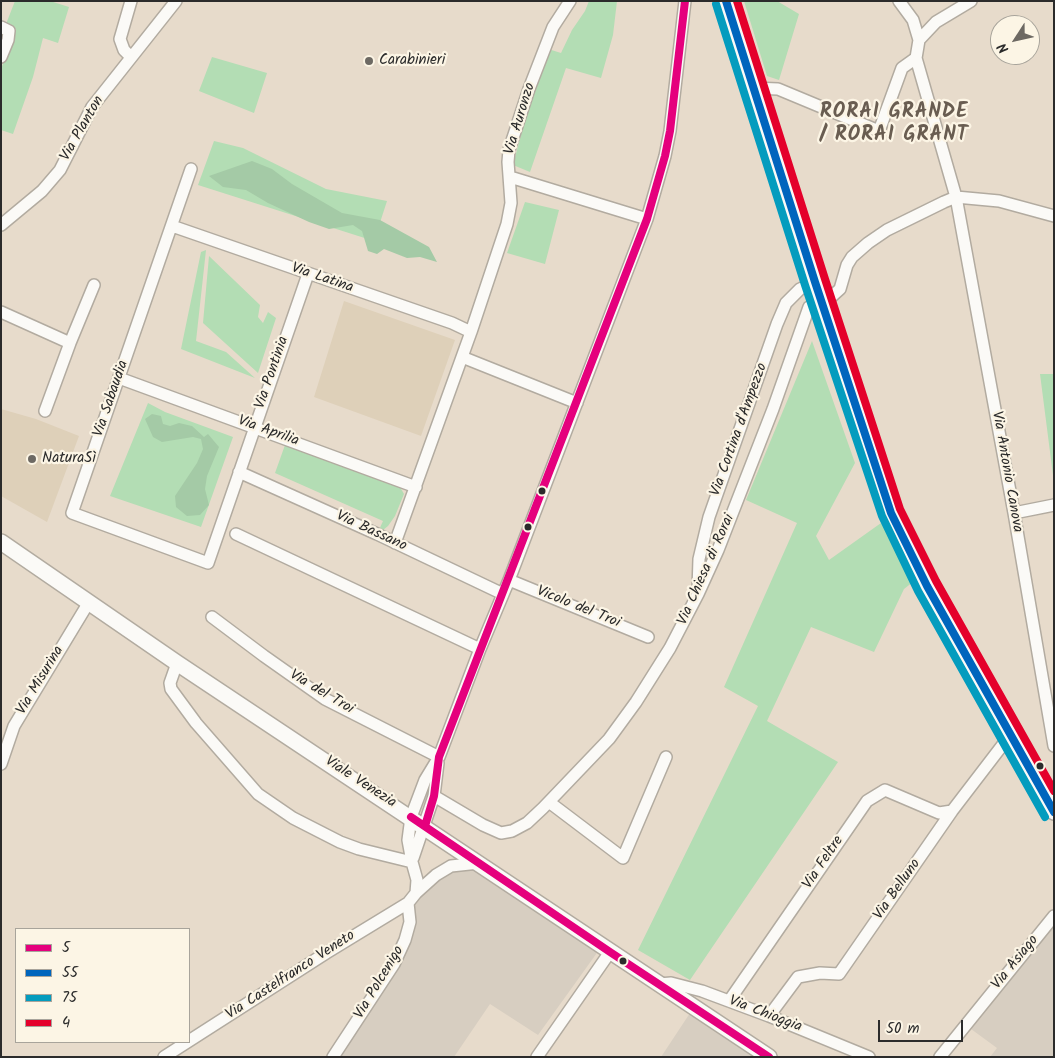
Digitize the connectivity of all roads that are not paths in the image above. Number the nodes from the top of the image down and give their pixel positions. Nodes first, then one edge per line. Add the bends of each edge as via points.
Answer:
1 (131, 1) edge
2 (176, 1) edge
3 (570, 1) edge
4 (685, 1) edge
5 (726, 1) edge
6 (899, 1) edge
7 (971, 1) edge
8 (1, 27) edge
9 (919, 40) junction
10 (1, 57) edge
11 (131, 57) junction
12 (916, 58) junction
13 (753, 88) junction
14 (192, 169) dead end
15 (510, 177) junction
16 (956, 197) junction
17 (1051, 213) edge
18 (647, 219) junction
19 (1, 225) edge
20 (172, 226) junction
21 (308, 274) junction
22 (815, 282) junction
23 (94, 285) dead end
24 (830, 298) dead end
25 (809, 307) dead end
26 (1, 312) edge
27 (471, 332) junction
28 (70, 344) junction
29 (462, 357) junction
30 (119, 378) junction
31 (578, 402) junction
32 (45, 411) dead end
33 (254, 427) junction
34 (239, 472) junction
35 (416, 487) junction
36 (1054, 505) edge
37 (1014, 513) junction
38 (236, 534) dead end
39 (1, 542) edge
40 (396, 543) junction
41 (509, 580) junction
42 (503, 594) junction
43 (698, 594) junction
44 (89, 602) junction
45 (212, 616) dead end
46 (648, 637) dead end
47 (480, 649) junction
48 (177, 663) junction
49 (1011, 734) junction
50 (1054, 746) edge
51 (439, 757) junction
52 (666, 757) dead end
53 (1, 764) edge
54 (434, 796) junction
55 (549, 802) junction
56 (952, 811) junction
57 (1054, 812) edge
58 (411, 817) junction
59 (425, 826) junction
60 (412, 862) junction
61 (479, 863) junction
62 (416, 893) junction
63 (408, 903) junction
64 (1054, 916) edge
65 (610, 952) junction
66 (659, 984) junction
67 (729, 1001) junction
68 (769, 1016) junction
69 (190, 1040) edge
70 (186, 1043) edge
71 (164, 1057) edge
72 (333, 1057) edge
73 (537, 1057) edge
74 (769, 1057) edge
75 (869, 1057) edge
76 (940, 1057) edge

1 - 11 street via 120,39
2 - 11 street, Via Planton
3 - 15 street, Via Auronzo via 553,27 529,89 509,150
4 - 18 street via 670,131
5 - 13 main road
6 - 9 street via 913,20
7 - 9 street via 936,22
8 - 10 street via 9,31
9 - 12 street
11 - 19 street, Via Planton via 92,107 60,170 42,191
12 - 13 street via 902,68 879,131 778,88
12 - 16 street, Via Antonio Canova
13 - 22 main road
14 - 20 street, Via Sabaudia
15 - 18 street
15 - 27 street, Via Auronzo via 511,203 507,224
16 - 17 street via 999,201
16 - 24 street via 887,230 868,243 852,257 840,289
16 - 37 street, Via Antonio Canova
18 - 31 street
20 - 21 street, Via Latina
20 - 30 street, Via Sabaudia
21 - 27 street, Via Latina
21 - 33 street, Via Pontinia
22 - 43 street, Via Cortina d'Ampezzo via 792,296 777,324 709,517 699,559
22 - 49 main road via 891,512 927,586
23 - 28 street
25 - 43 street, Via Chiesa di Rorai via 770,418
26 - 28 street
27 - 29 street, Via Auronzo
28 - 32 street
29 - 31 street
29 - 35 street, Via Auronzo
30 - 33 street, Via Aprilia
30 - 34 street, Via Sabaudia via 72,513 208,564
31 - 41 street
33 - 34 street, Via Pontinia
33 - 35 street, Via Aprilia
34 - 40 street, Via Bassano
35 - 40 street, Via Auronzo
36 - 37 street
37 - 50 street, Via Antonio Canova
38 - 47 street
39 - 44 main road, Viale Venezia
40 - 42 street, Via Bassano
41 - 42 street
41 - 46 street, Vicolo del Troi
42 - 47 street
43 - 55 street, Via Chiesa di Rorai via 670,648 636,702 609,739
44 - 48 main road, Viale Venezia
44 - 53 street, Via Misurina via 14,726
45 - 51 street, Via del Troi via 325,699
47 - 51 street
48 - 58 main road, Viale Venezia
48 - 60 street via 171,689 258,794 293,818 340,842 359,850
49 - 56 street, Via Belluno
49 - 57 main road
51 - 54 street
51 - 58 street via 425,780
52 - 55 street via 623,858
54 - 55 street, Via Chiesa di Rorai via 501,834 527,823
54 - 59 street
56 - 67 street, Via Feltre via 939,813 885,790 867,801
56 - 68 street, Via Belluno via 839,974 798,976
58 - 59 main road, Viale Venezia
58 - 60 street via 408,840
59 - 60 street
59 - 61 main road, Viale Venezia
60 - 62 street via 417,880
61 - 62 street, Via Castelfranco Veneto via 450,866
61 - 65 main road, Viale Venezia
62 - 63 street, Via Castelfranco Veneto
63 - 69 street, Via Castelfranco Veneto
63 - 72 street, Via Polcenigo via 410,922 394,964
64 - 76 street, Via Asiago
65 - 66 main road, Viale Venezia
65 - 73 street
66 - 67 street, Via Chioggia via 671,982
66 - 74 main road, Viale Venezia
67 - 68 street, Via Chioggia
68 - 75 street, Via Chioggia
70 - 71 street, Via Castelfranco Veneto

